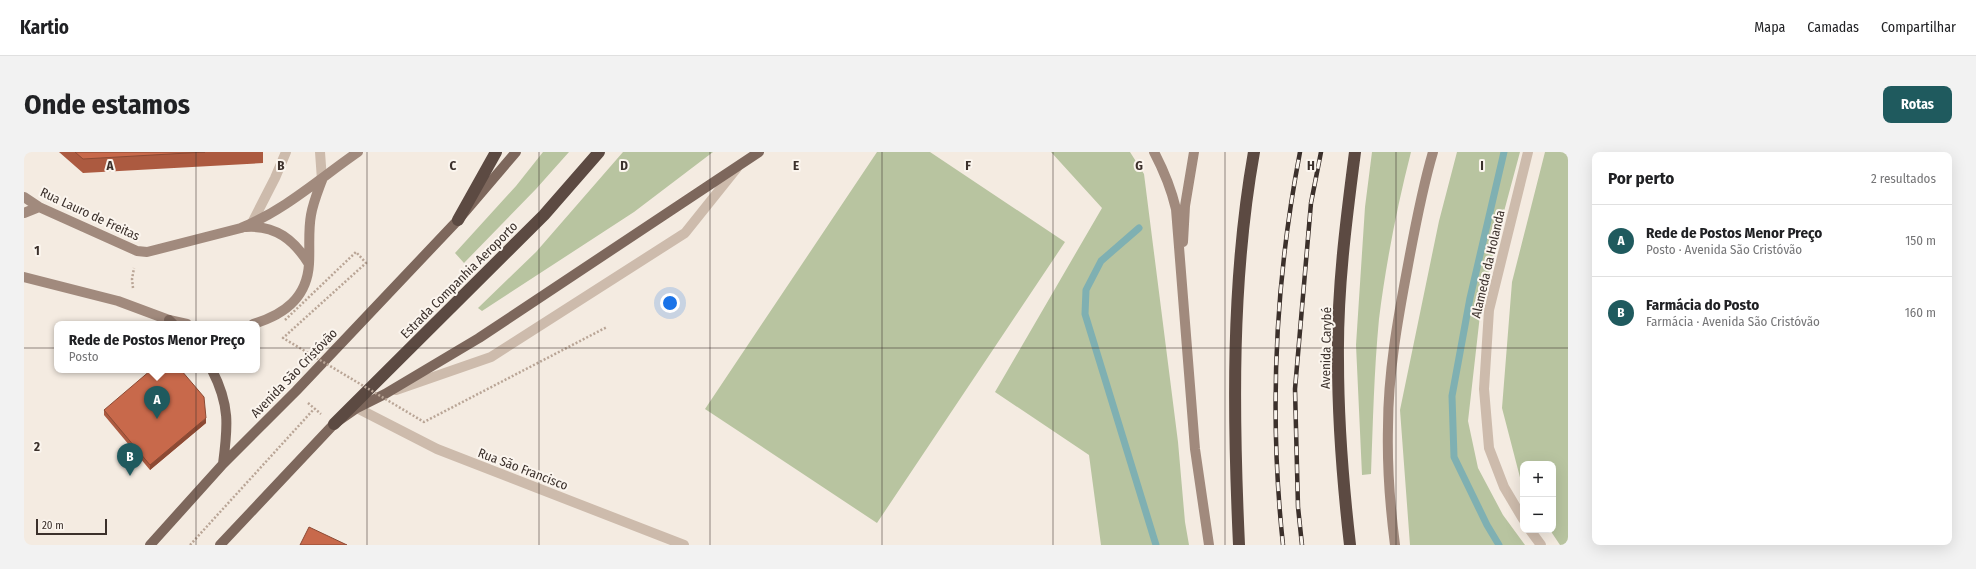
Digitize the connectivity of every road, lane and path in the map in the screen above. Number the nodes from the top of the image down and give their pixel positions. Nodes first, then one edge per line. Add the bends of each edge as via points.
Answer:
1 (286, 152) edge
2 (320, 152) edge
3 (358, 152) edge
4 (496, 152) edge
5 (516, 152) edge
6 (599, 152) edge
7 (749, 152) edge
8 (759, 152) edge
9 (1154, 152) edge
10 (1194, 152) edge
11 (1254, 152) edge
12 (1355, 152) edge
13 (1433, 152) edge
14 (1528, 152) edge
15 (741, 163) junction
16 (322, 180) junction
17 (24, 197) edge
18 (39, 207) junction
19 (24, 213) edge
20 (458, 220) junction
21 (252, 223) junction
22 (241, 228) junction
23 (147, 252) junction
24 (309, 264) junction
25 (24, 277) edge
26 (1181, 282) junction
27 (148, 311) junction
28 (285, 320) dead end
29 (169, 321) edge
30 (260, 322) edge
31 (607, 327) dead end
32 (214, 373) edge
33 (296, 391) junction
34 (385, 394) junction
35 (357, 408) junction
36 (314, 409) junction
37 (334, 424) junction
38 (223, 464) junction
39 (1520, 514) edge
40 (1532, 533) edge
41 (150, 545) edge
42 (190, 545) edge
43 (220, 545) edge
44 (684, 545) edge
45 (1209, 545) edge
46 (1239, 545) edge
47 (1350, 545) edge
48 (1395, 545) edge
49 (1541, 545) edge

1 - 21 street
2 - 16 street
3 - 16 main road
4 - 20 highway
5 - 20 main road, Avenida São Cristóvão
6 - 37 highway, Estrada Companhia Aeroporto via 544,215
7 - 15 main road
8 - 15 main road
9 - 26 main road via 1167,176 1176,208
10 - 26 main road via 1185,206
11 - 46 highway via 1242,250 1237,336 1235,459
12 - 47 highway, Avenida Carybé via 1347,217 1338,359 1340,430
13 - 48 main road via 1418,212 1399,313 1391,378 1388,427
14 - 39 street, Alameda da Holanda via 1489,310 1484,389 1489,448 1504,487
15 - 34 main road via 478,338
15 - 34 street via 685,233 491,357
16 - 21 main road
16 - 24 main road via 311,215
17 - 18 main road, Rua Lauro de Freitas
18 - 19 main road
18 - 23 main road, Rua Lauro de Freitas via 129,248
20 - 33 main road, Avenida São Cristóvão
21 - 22 main road
22 - 23 main road
22 - 24 main road via 254,226 280,233 298,247
23 - 27 path via 136,264 132,286
24 - 30 main road via 307,282 298,298 286,309
25 - 27 main road
26 - 45 main road via 1195,449
27 - 29 main road
28 - 31 path, bridge via 356,252 366,263 284,338 424,422
32 - 38 main road via 221,387 227,410
33 - 36 path
33 - 38 main road, Avenida São Cristóvão
34 - 35 main road
35 - 37 main road
35 - 44 street, Rua São Francisco via 437,449
36 - 37 path
36 - 42 path
37 - 43 main road
38 - 41 main road, Avenida São Cristóvão
40 - 49 street

